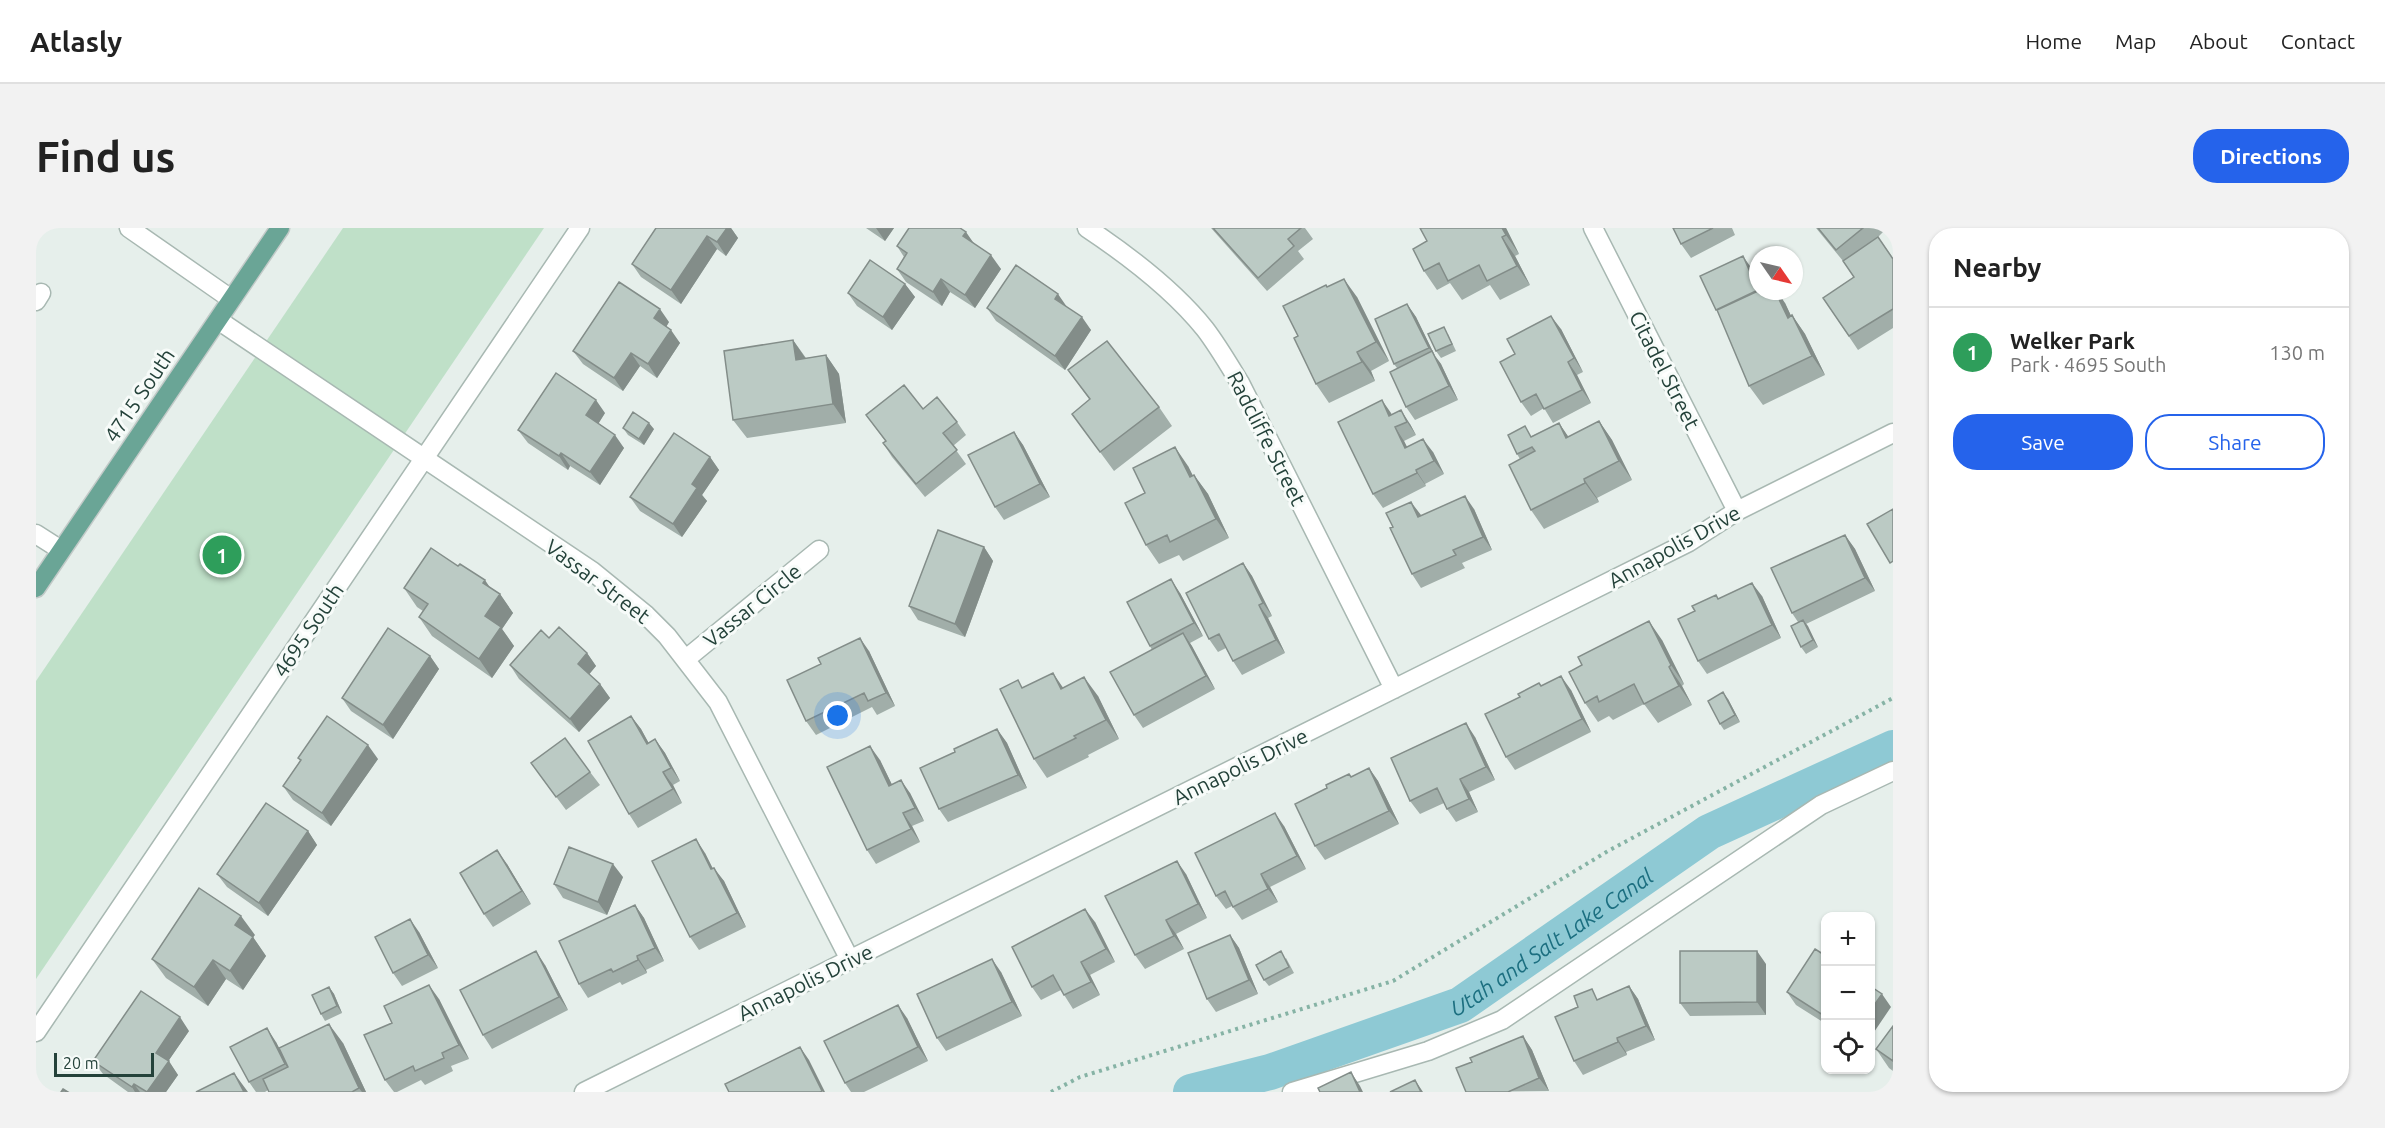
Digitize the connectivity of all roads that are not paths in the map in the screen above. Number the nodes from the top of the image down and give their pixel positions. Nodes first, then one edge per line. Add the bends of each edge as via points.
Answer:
1 (129, 228) edge
2 (280, 228) edge
3 (580, 228) edge
4 (1086, 228) edge
5 (1593, 228) edge
6 (231, 299) junction
7 (218, 320) junction
8 (1893, 433) edge
9 (424, 459) junction
10 (1737, 511) junction
11 (36, 534) edge
12 (62, 550) junction
13 (819, 550) dead end
14 (36, 588) edge
15 (686, 659) junction
16 (1394, 689) junction
17 (1893, 771) edge
18 (850, 960) junction
19 (36, 1032) edge
20 (584, 1092) edge
21 (1292, 1092) edge

1 - 6 street
2 - 6 main road, 4715 South
3 - 9 street, 4695 South
4 - 16 street, Radcliffe Street via 1162,286 1205,329 1223,355
5 - 10 street, Citadel Street
6 - 7 main road, 4715 South
7 - 9 street, Vassar Street
7 - 12 main road, 4715 South
8 - 10 street, Annapolis Drive
9 - 15 street, Vassar Street via 621,592
9 - 19 street, 4695 South
10 - 16 street, Annapolis Drive via 1689,542
11 - 12 street
12 - 14 main road, 4715 South
13 - 15 street, Vassar Circle
15 - 18 street, Vassar Street via 732,725
16 - 18 street, Annapolis Drive
17 - 21 street via 1821,805 1502,1020 1428,1051
18 - 20 street, Annapolis Drive

